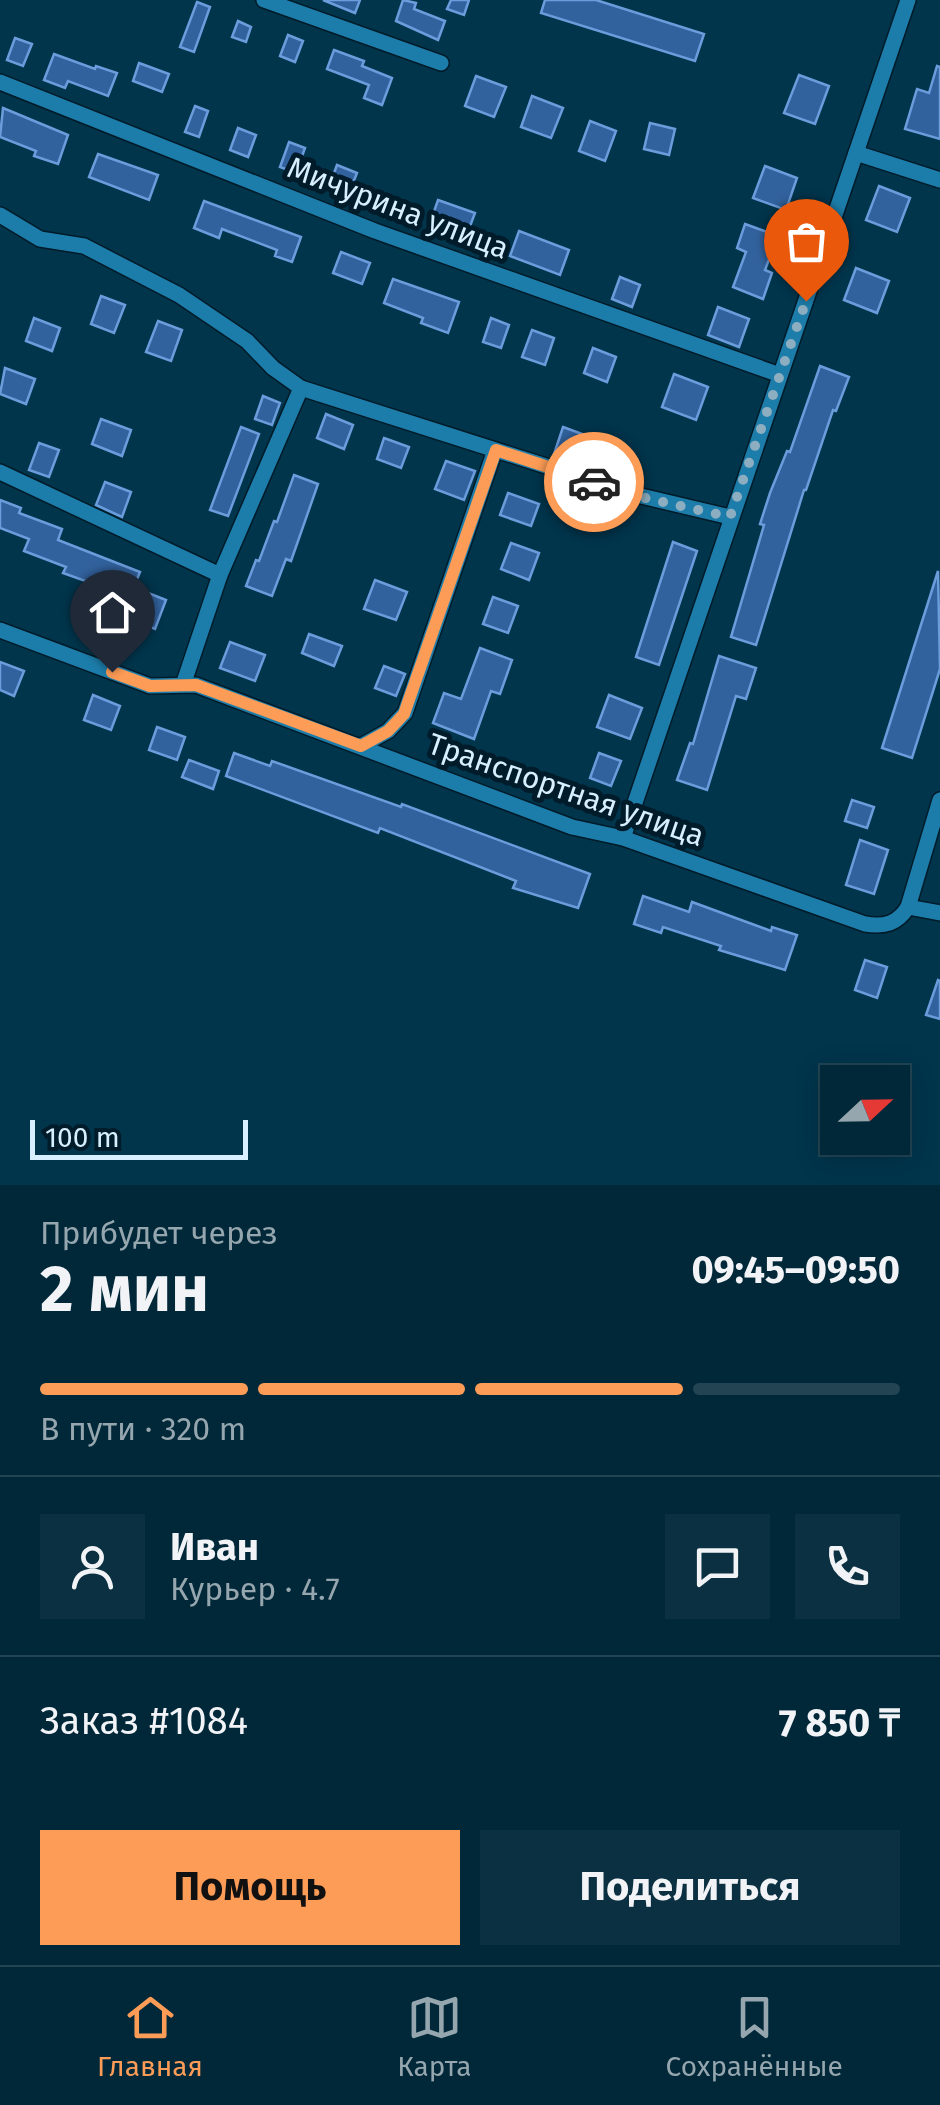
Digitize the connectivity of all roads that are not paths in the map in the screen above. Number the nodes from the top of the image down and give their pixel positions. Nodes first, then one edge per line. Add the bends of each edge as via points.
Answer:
1 (264, 0) edge
2 (908, 0) edge
3 (441, 62) dead end
4 (0, 82) edge
5 (856, 153) junction
6 (940, 180) edge
7 (0, 215) edge
8 (780, 376) junction
9 (300, 388) junction
10 (496, 450) junction
11 (0, 472) edge
12 (730, 517) junction
13 (220, 576) junction
14 (0, 630) edge
15 (184, 685) junction
16 (361, 746) junction
17 (940, 800) edge
18 (623, 838) junction
19 (908, 906) junction
20 (940, 913) edge

1 - 3 street
2 - 5 street
4 - 8 street, Мичурина улица via 375,231
5 - 6 street
5 - 8 street
7 - 9 street via 40,239 84,246 178,294
8 - 12 street
9 - 10 street
9 - 13 street
10 - 12 street via 636,496
10 - 16 street via 404,714
11 - 13 street
12 - 18 street
13 - 15 street
14 - 15 street, Транспортная улица via 150,686
15 - 16 street, Транспортная улица
16 - 18 street, Транспортная улица via 572,827
17 - 19 street
18 - 19 street, Транспортная улица via 865,924 895,922
19 - 20 street

